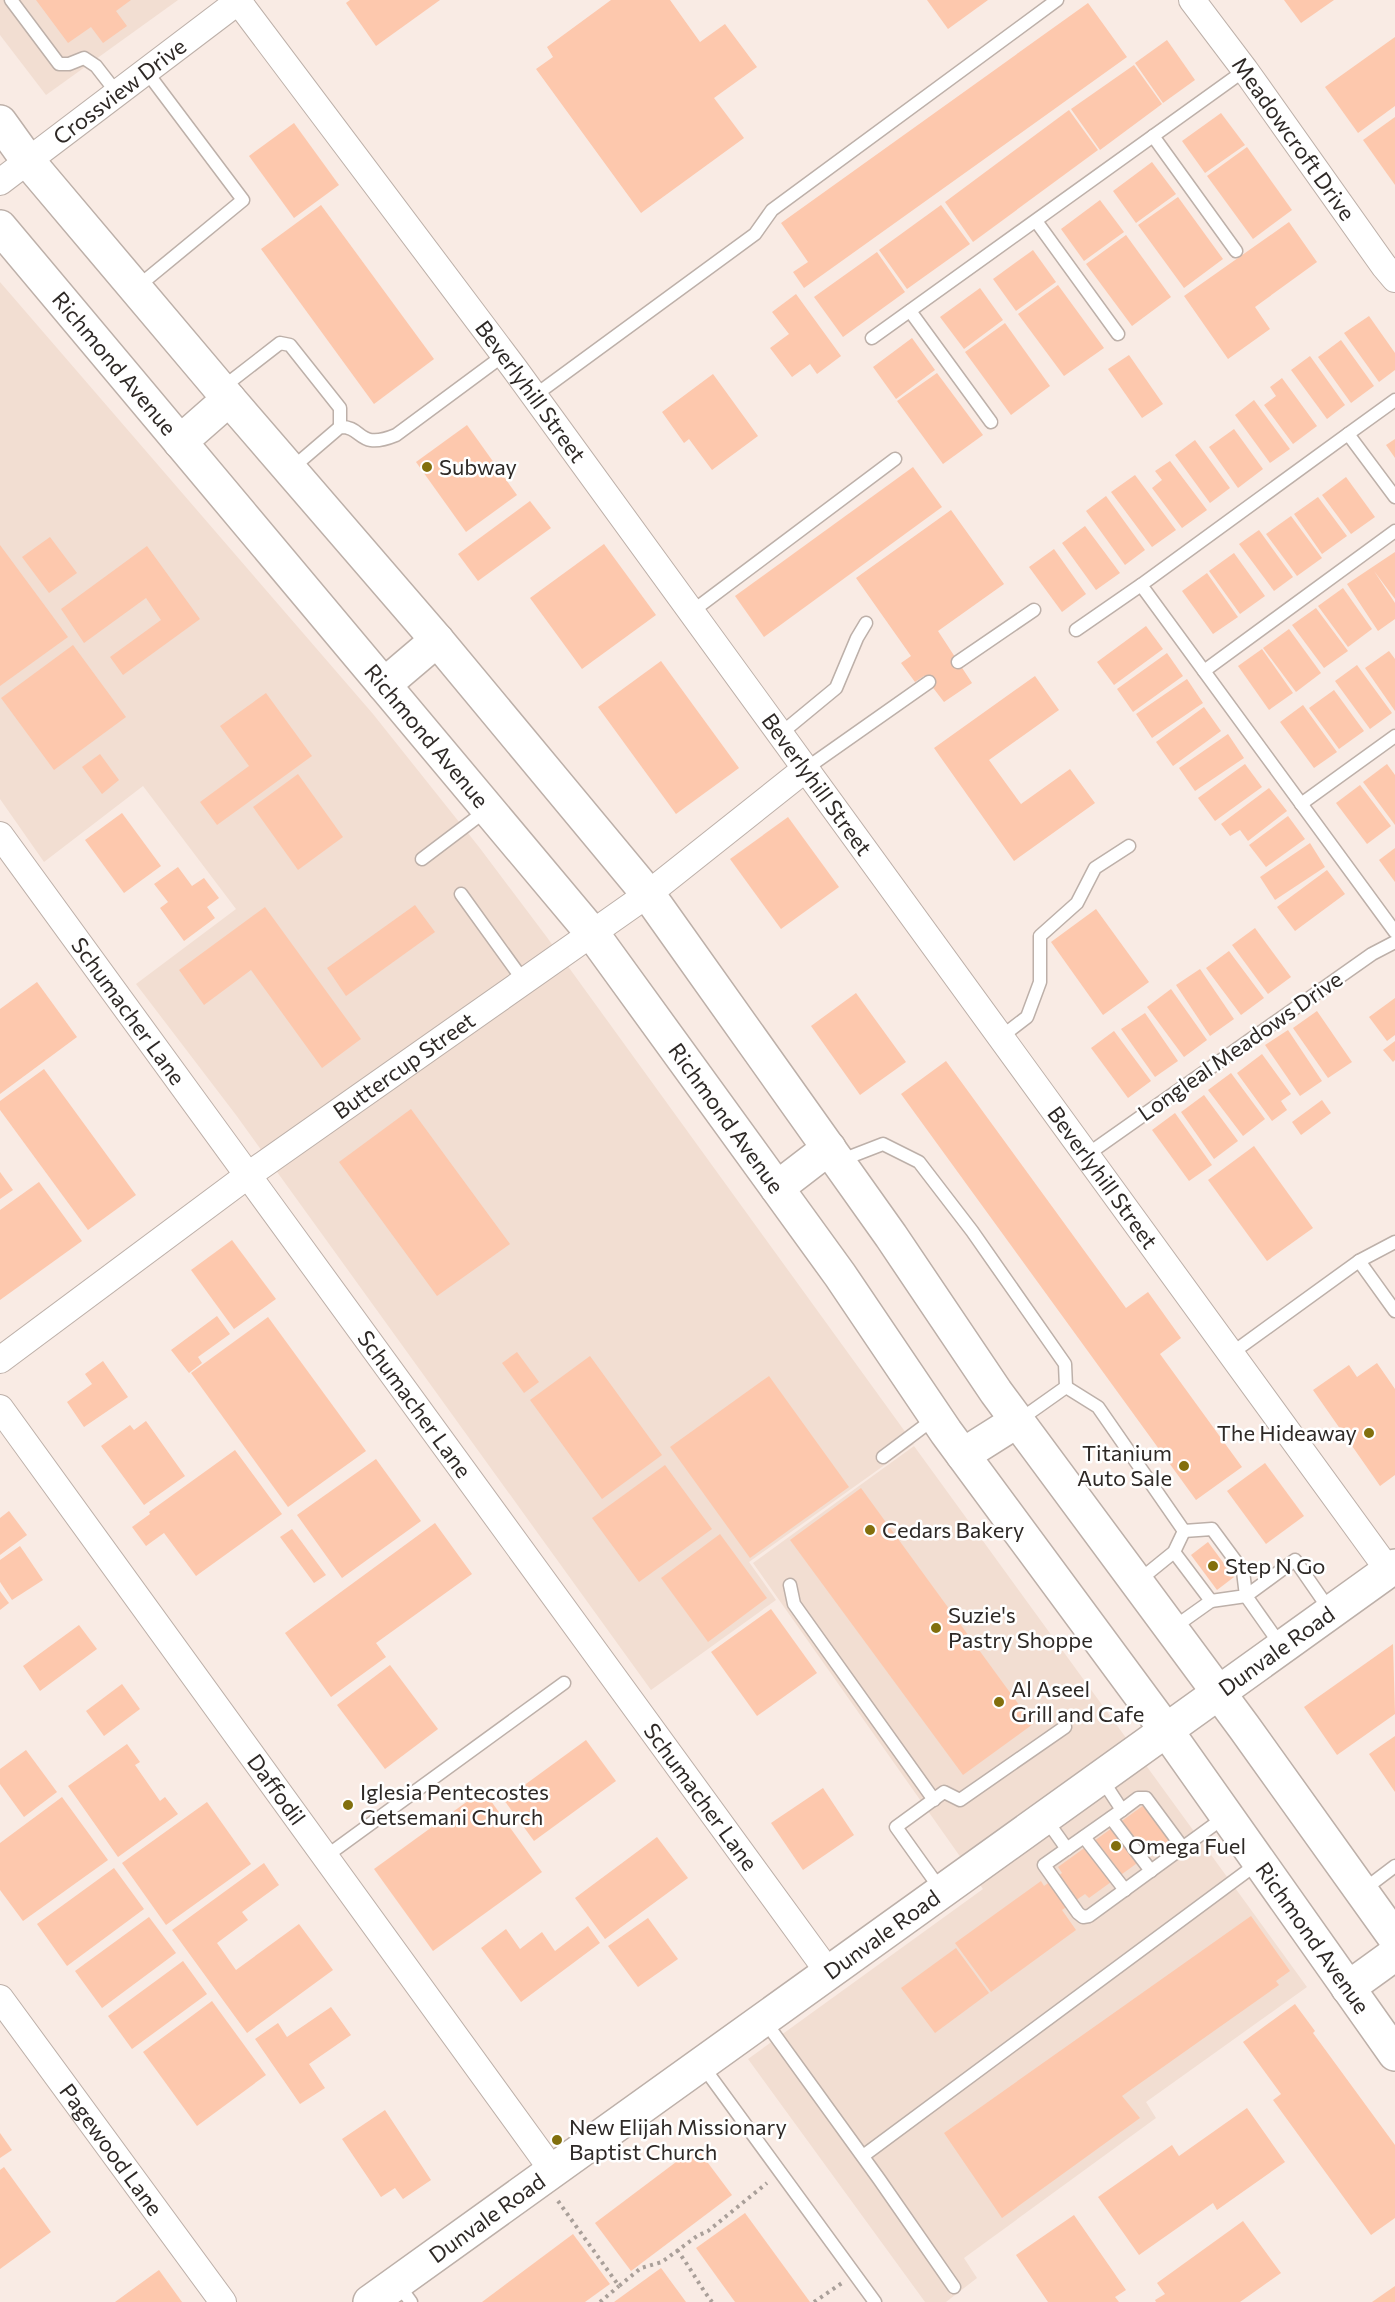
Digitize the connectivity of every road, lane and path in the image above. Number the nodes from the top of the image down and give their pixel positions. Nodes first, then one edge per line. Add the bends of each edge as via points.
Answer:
1 (11, 0) edge
2 (1057, 0) edge
3 (1192, 0) edge
4 (239, 1) edge
5 (1245, 70) junction
6 (146, 71) junction
7 (117, 93) junction
8 (0, 122) edge
9 (1153, 136) junction
10 (28, 161) junction
11 (0, 182) edge
12 (1036, 221) junction
13 (0, 227) edge
14 (1236, 251) dead end
15 (1395, 279) edge
16 (135, 288) junction
17 (910, 311) junction
18 (1118, 334) dead end
19 (872, 338) dead end
20 (504, 355) junction
21 (225, 394) junction
22 (534, 396) junction
23 (1395, 400) edge
24 (991, 422) dead end
25 (340, 427) junction
26 (1348, 434) junction
27 (180, 442) junction
28 (895, 459) dead end
29 (290, 470) junction
30 (1395, 497) edge
31 (1395, 531) edge
32 (1140, 585) junction
33 (1034, 610) dead end
34 (690, 613) junction
35 (866, 623) dead end
36 (1076, 630) dead end
37 (437, 640) junction
38 (958, 662) dead end
39 (1204, 671) junction
40 (929, 682) dead end
41 (384, 685) junction
42 (779, 735) junction
43 (1395, 736) edge
44 (804, 770) junction
45 (1301, 804) junction
46 (488, 809) junction
47 (0, 835) edge
48 (1129, 846) dead end
49 (422, 859) dead end
50 (461, 894) dead end
51 (648, 894) junction
52 (592, 933) junction
53 (1395, 933) edge
54 (1395, 942) edge
55 (523, 980) junction
56 (1001, 1037) junction
57 (1088, 1154) junction
58 (833, 1155) junction
59 (247, 1176) junction
60 (777, 1188) junction
61 (1395, 1242) edge
62 (1359, 1261) junction
63 (1395, 1311) edge
64 (1232, 1353) junction
65 (0, 1360) edge
66 (1066, 1387) junction
67 (0, 1408) edge
68 (936, 1417) junction
69 (1017, 1421) junction
70 (963, 1455) junction
71 (883, 1457) dead end
72 (1184, 1531) junction
73 (1174, 1552) junction
74 (1392, 1569) edge
75 (1137, 1582) junction
76 (790, 1585) dead end
77 (1246, 1596) junction
78 (1210, 1601) junction
79 (1332, 1612) junction
80 (1171, 1629) junction
81 (1283, 1648) junction
82 (564, 1683) dead end
83 (1219, 1694) junction
84 (1065, 1727) dead end
85 (1166, 1730) junction
86 (1100, 1778) junction
87 (934, 1800) junction
88 (1122, 1809) junction
89 (1227, 1816) junction
90 (1044, 1817) junction
91 (1111, 1818) junction
92 (1084, 1837) junction
93 (1183, 1848) junction
94 (1067, 1849) junction
95 (325, 1857) junction
96 (1259, 1862) junction
97 (1395, 1866) edge
98 (1151, 1871) junction
99 (1125, 1890) junction
100 (1361, 1891) junction
101 (942, 1892) junction
102 (1395, 1938) edge
103 (1395, 1954) edge
104 (829, 1973) junction
105 (1348, 1988) junction
106 (0, 1998) edge
107 (764, 2019) junction
108 (1395, 2054) edge
109 (702, 2064) junction
110 (863, 2156) junction
111 (781, 2172) junction
112 (548, 2175) junction
113 (677, 2250) junction
114 (855, 2274) junction
115 (619, 2286) junction
116 (954, 2287) dead end
117 (404, 2292) edge
118 (223, 2302) edge
119 (370, 2302) edge
120 (600, 2302) edge
121 (712, 2302) edge
122 (814, 2302) edge
123 (875, 2302) edge

1 - 7 lane via 59,64 84,58 91,61
2 - 22 lane via 772,210 755,234
3 - 5 street, Meadowcroft Drive
4 - 6 street, Crossview Drive
4 - 20 street, Beverlyhill Street
5 - 9 lane
5 - 15 street, Meadowcroft Drive
6 - 7 street, Crossview Drive
6 - 16 lane via 243,200
7 - 10 street, Crossview Drive
8 - 10 main road
9 - 12 lane
9 - 14 lane
10 - 11 street, Crossview Drive
10 - 16 main road
12 - 17 lane
12 - 18 lane
13 - 27 main road, Richmond Avenue
16 - 21 main road
17 - 19 lane
17 - 24 lane
20 - 22 street, Beverlyhill Street
20 - 25 lane via 396,435 380,442
21 - 25 lane via 280,342 290,345 340,408
21 - 27 main road
21 - 29 main road
22 - 34 street, Beverlyhill Street
23 - 26 lane
25 - 29 lane
26 - 30 lane
26 - 32 lane
27 - 41 main road, Richmond Avenue
28 - 34 lane
29 - 37 main road
31 - 39 lane
32 - 36 lane
32 - 39 lane
33 - 38 lane
34 - 42 street, Beverlyhill Street
35 - 42 lane via 836,688
37 - 41 main road
37 - 51 main road
39 - 45 lane
40 - 44 lane
41 - 46 main road, Richmond Avenue
42 - 44 street, Beverlyhill Street
43 - 45 lane
44 - 51 street, Buttercup Street
44 - 56 street, Beverlyhill Street
45 - 53 lane
46 - 49 lane
46 - 52 main road, Richmond Avenue
47 - 59 street, Schumacher Lane
48 - 56 lane via 1095,868 1077,903 1040,936 1040,982 1027,1017
50 - 55 lane
51 - 52 street, Buttercup Street
51 - 58 main road
52 - 55 street, Buttercup Street
52 - 60 main road, Richmond Avenue
54 - 57 lane, Longleal Meadows Drive via 1372,954
55 - 59 street, Buttercup Street
56 - 57 street, Beverlyhill Street
57 - 64 street, Beverlyhill Street
58 - 60 main road
58 - 66 lane via 883,1144 919,1162 1065,1364
58 - 69 main road
59 - 65 street, Buttercup Street
59 - 104 street, Schumacher Lane
60 - 68 main road, Richmond Avenue
61 - 62 lane
62 - 63 lane
62 - 64 lane
64 - 74 street, Beverlyhill Street
66 - 69 lane
66 - 72 lane via 1098,1407
67 - 95 street, Daffodil
68 - 70 main road, Richmond Avenue
68 - 71 lane
69 - 70 main road
69 - 75 main road
70 - 85 main road, Richmond Avenue
72 - 73 lane
72 - 77 lane via 1212,1529 1244,1571
73 - 75 lane
73 - 78 lane
74 - 79 main road, Dunvale Road
75 - 80 main road
76 - 87 lane via 794,1604
77 - 78 lane
77 - 79 lane via 1295,1560
77 - 81 lane
78 - 80 lane
79 - 81 main road, Dunvale Road
80 - 83 main road
81 - 83 main road, Dunvale Road
82 - 95 lane
83 - 85 main road, Dunvale Road
83 - 100 main road
84 - 87 lane via 960,1800 944,1792
85 - 86 main road, Dunvale Road
85 - 89 main road, Richmond Avenue
86 - 88 lane
86 - 90 main road, Dunvale Road
87 - 101 lane via 896,1827
88 - 91 lane
88 - 93 lane via 1138,1798 1146,1798
89 - 93 lane
89 - 96 main road, Richmond Avenue
90 - 94 lane
90 - 101 main road, Dunvale Road
91 - 92 lane
91 - 98 lane
92 - 94 lane
92 - 99 lane
93 - 98 lane
94 - 99 lane via 1044,1868 1083,1917
95 - 112 street, Daffodil
96 - 105 main road, Richmond Avenue
96 - 110 lane
97 - 100 lane
98 - 99 lane
100 - 102 main road
101 - 104 main road, Dunvale Road
103 - 105 main road
104 - 107 main road, Dunvale Road
105 - 108 main road, Richmond Avenue
106 - 118 street, Pagewood Lane
107 - 109 main road, Dunvale Road
107 - 110 lane
109 - 111 lane
109 - 112 main road, Dunvale Road
110 - 116 lane
111 - 113 path via 708,2231
111 - 114 lane
112 - 115 path
112 - 117 main road, Dunvale Road
113 - 115 path via 662,2262 641,2268
113 - 121 path
114 - 122 path
114 - 123 lane
115 - 120 path
117 - 119 main road, Dunvale Road

